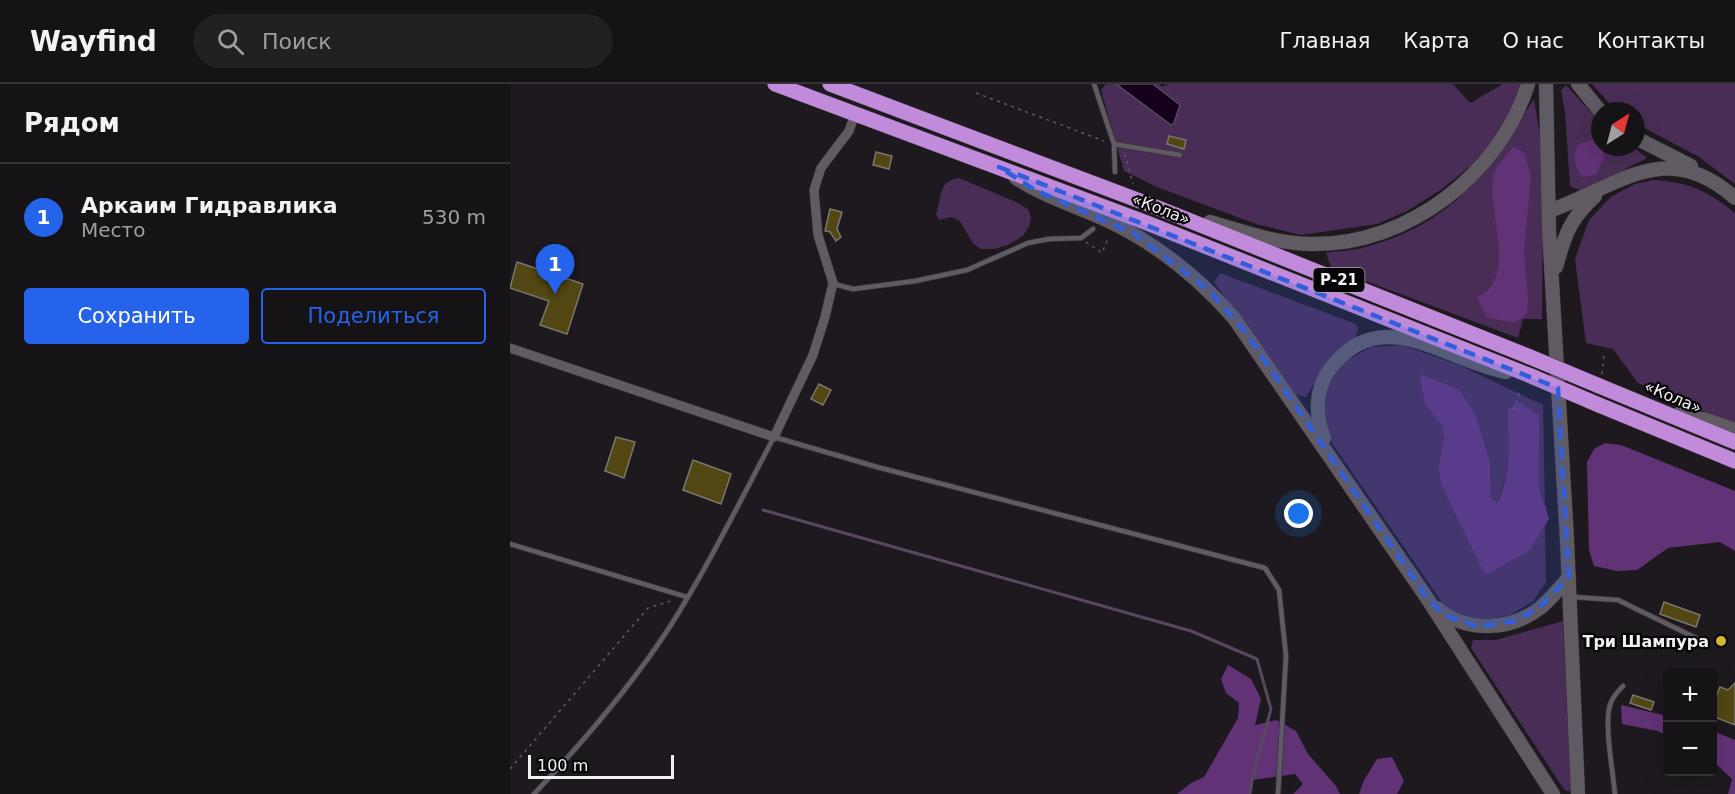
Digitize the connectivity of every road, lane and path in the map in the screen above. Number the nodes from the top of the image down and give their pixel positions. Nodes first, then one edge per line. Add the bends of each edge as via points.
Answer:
1 (775, 84) edge
2 (830, 84) edge
3 (1094, 84) edge
4 (1528, 84) edge
5 (1546, 84) edge
6 (1578, 84) edge
7 (976, 93) dead end
8 (1593, 102) edge
9 (855, 114) junction
10 (1645, 143) edge
11 (1113, 144) junction
12 (1123, 146) junction
13 (1179, 155) dead end
14 (999, 167) junction
15 (1115, 172) dead end
16 (1133, 185) dead end
17 (1607, 185) junction
18 (1735, 197) edge
19 (1148, 204) junction
20 (1549, 212) junction
21 (1093, 229) dead end
22 (1081, 238) junction
23 (1108, 238) dead end
24 (1553, 281) junction
25 (833, 283) junction
26 (510, 348) edge
27 (1604, 354) dead end
28 (1531, 376) junction
29 (1600, 382) junction
30 (1520, 391) dead end
31 (1513, 410) dead end
32 (1661, 411) junction
33 (1735, 430) edge
34 (774, 437) junction
35 (1735, 442) edge
36 (1331, 457) junction
37 (1735, 461) edge
38 (510, 544) edge
39 (1569, 577) junction
40 (687, 597) junction
41 (1569, 597) junction
42 (1427, 598) junction
43 (1696, 638) dead end
44 (1623, 686) dead end
45 (510, 769) edge
46 (534, 794) edge
47 (1278, 794) edge
48 (1553, 794) edge
49 (1578, 794) edge
50 (1615, 794) edge

1 - 9 highway, «Кола» / Р-21
2 - 19 highway, «Кола» / Р-21
3 - 11 lane
4 - 19 main road via 1506,131 1473,174 1425,212 1370,236 1322,244 1283,242
5 - 20 main road
6 - 8 main road
7 - 11 path
9 - 14 highway, «Кола» / Р-21
9 - 25 street via 849,131 821,168 814,190 818,235
10 - 18 main road via 1718,180
11 - 12 lane
11 - 15 lane
12 - 13 lane
12 - 16 path
14 - 28 highway, «Кола» / Р-21
14 - 36 main road via 1035,190 1134,234 1195,278 1244,331
17 - 18 main road via 1640,172 1675,168 1702,175
17 - 20 main road
17 - 24 main road via 1583,207 1569,227
19 - 29 highway, «Кола» / Р-21, bridge
20 - 24 main road
21 - 22 lane
22 - 23 path via 1102,252
22 - 25 lane via 1028,243 967,270 915,281 853,289
24 - 39 main road
25 - 34 street via 813,354
26 - 34 street
27 - 29 path
28 - 36 main road via 1482,365 1415,339 1395,336 1365,342 1338,359 1319,392 1318,420
28 - 37 highway, Р-21, bridge
29 - 32 highway, «Кола» / Р-21
30 - 31 path
32 - 33 main road
32 - 35 highway, «Кола» / Р-21
34 - 40 lane
34 - 47 lane via 1265,568 1279,590 1286,656
36 - 42 main road
38 - 40 lane
39 - 41 main road
39 - 42 main road via 1539,608 1500,625 1463,624 1444,615
40 - 45 path via 648,608
40 - 46 lane via 626,687 584,741
41 - 43 lane via 1617,600
41 - 49 main road
42 - 48 main road
44 - 50 lane via 1612,699 1608,720

